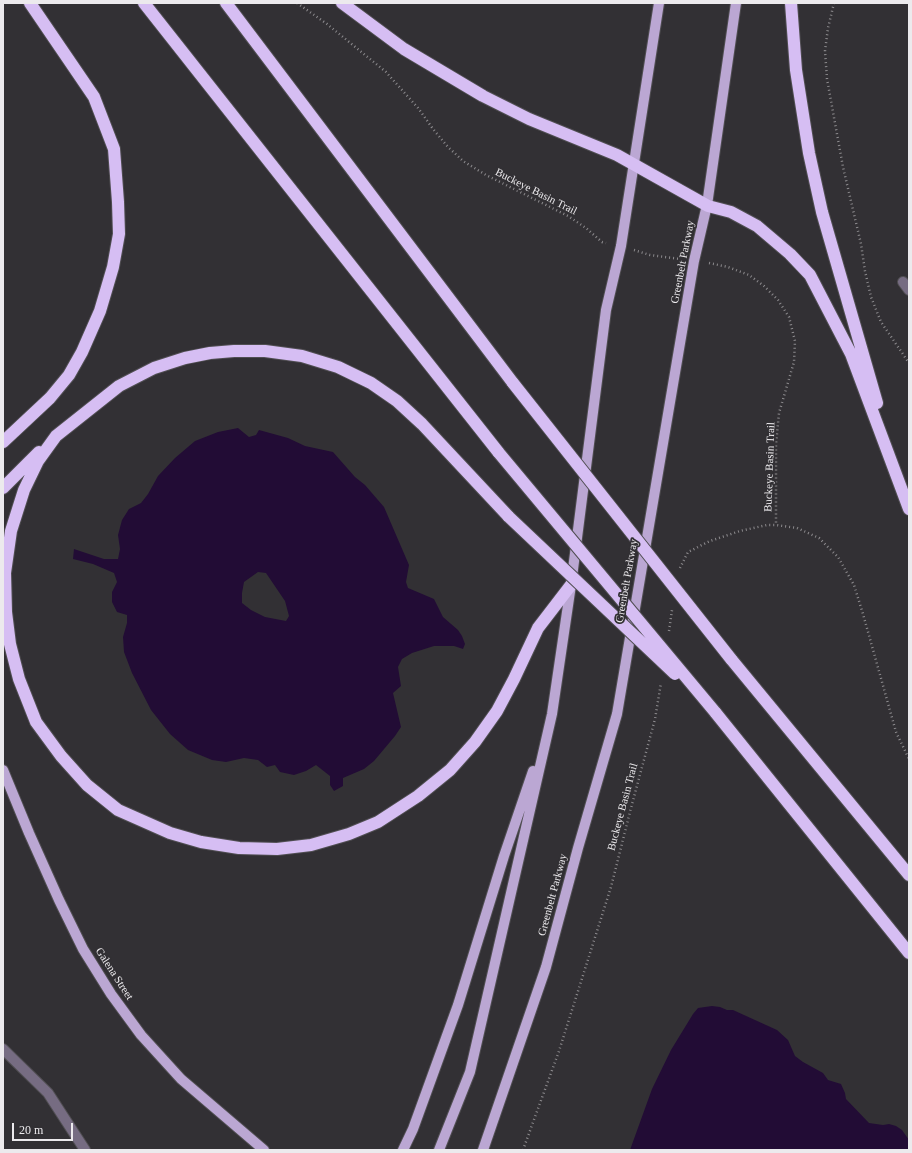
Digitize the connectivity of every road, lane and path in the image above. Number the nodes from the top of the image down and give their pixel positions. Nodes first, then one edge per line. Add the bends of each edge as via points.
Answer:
1 (30, 3) edge
2 (144, 3) edge
3 (226, 3) edge
4 (296, 3) edge
5 (342, 3) edge
6 (659, 3) edge
7 (736, 3) edge
8 (790, 3) edge
9 (834, 3) edge
10 (633, 164) junction
11 (707, 205) junction
12 (621, 246) junction
13 (694, 261) junction
14 (909, 363) edge
15 (56, 436) junction
16 (3, 442) edge
17 (3, 488) edge
18 (903, 492) junction
19 (909, 509) edge
20 (776, 525) junction
21 (679, 574) dead end
22 (571, 585) junction
23 (674, 604) dead end
24 (668, 634) dead end
25 (661, 680) dead end
26 (715, 712) junction
27 (552, 714) junction
28 (909, 759) edge
29 (3, 770) edge
30 (909, 875) edge
31 (909, 952) edge
32 (3, 1049) edge
33 (85, 1150) edge
34 (264, 1150) edge
35 (403, 1150) edge
36 (439, 1150) edge
37 (484, 1150) edge
38 (523, 1150) edge

1 - 16 highway via 94,97 114,149 119,234 113,268 100,311 82,352 69,375 50,398
2 - 26 highway, bridge via 499,453
3 - 30 highway, bridge via 514,384 732,659
4 - 12 path, Buckeye Basin Trail via 327,24 386,72 448,147 463,161 568,216 602,242
5 - 10 highway via 404,49 483,96
6 - 10 main road
7 - 11 main road, Greenbelt Parkway
8 - 18 highway via 796,70 809,153 822,212
9 - 14 path via 825,51 827,79 842,167 871,297 881,322
10 - 11 highway
10 - 12 main road
11 - 13 main road, Greenbelt Parkway
11 - 18 highway via 731,212 757,226 810,275 851,354
12 - 13 path, Buckeye Basin Trail
12 - 22 main road via 606,310
13 - 20 path, Buckeye Basin Trail via 728,267 749,275 778,300 789,318 795,341 794,362 779,413 776,444
13 - 37 main road, Greenbelt Parkway via 617,714 546,967
15 - 17 highway
15 - 22 highway via 38,461 24,490 10,538 5,573 6,612 10,644 19,679 36,722 87,785 118,810 170,833 201,842 239,848 277,849 311,844 349,834 396,812 450,770 475,742 497,710 538,628
15 - 26 highway, bridge via 119,386 154,368 179,360 210,353 265,351 302,356 338,368 371,382 397,401 422,424 509,517
18 - 19 highway
20 - 21 path, Buckeye Basin Trail via 740,531 688,552
20 - 28 path, Buckeye Basin Trail via 797,528 819,538 838,557 854,585 896,732
22 - 27 main road
23 - 24 path
25 - 38 path, Buckeye Basin Trail via 655,719 611,888 559,1051
26 - 31 highway
27 - 35 main road via 504,856 458,1005
27 - 36 main road via 470,1072
29 - 34 main road, Galena Street via 59,900 83,949 111,994 141,1035 181,1079
32 - 33 lane via 48,1094

